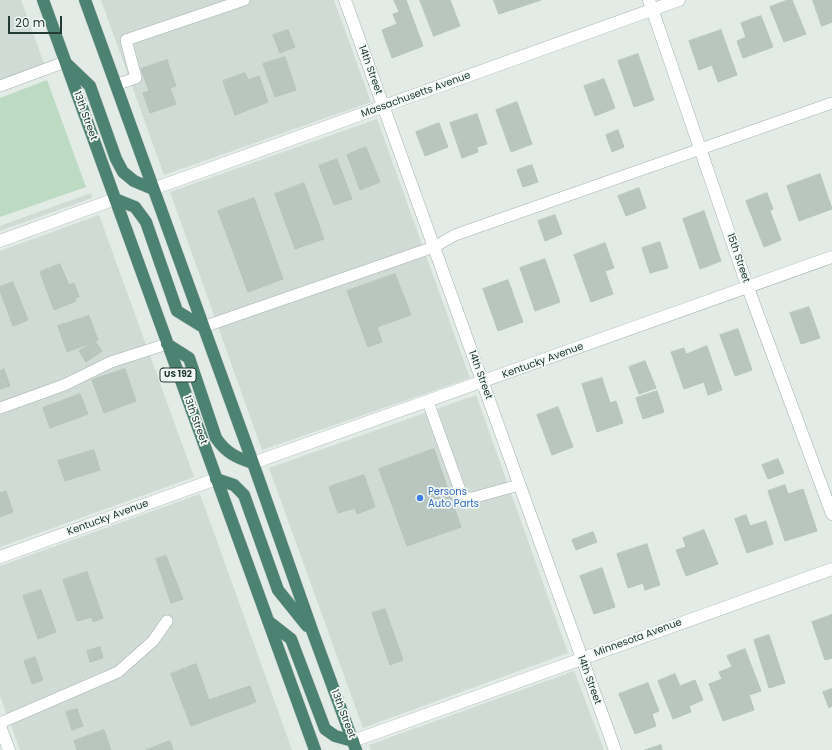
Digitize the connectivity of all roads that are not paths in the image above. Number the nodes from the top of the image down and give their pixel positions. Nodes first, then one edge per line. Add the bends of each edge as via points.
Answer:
1 (43, 0) edge
2 (85, 0) edge
3 (244, 0) edge
4 (345, 0) edge
5 (679, 0) edge
6 (650, 5) edge
7 (65, 62) junction
8 (115, 85) junction
9 (0, 86) edge
10 (832, 103) edge
11 (384, 107) junction
12 (701, 150) junction
13 (153, 189) junction
14 (115, 200) junction
15 (0, 241) edge
16 (434, 247) junction
17 (832, 257) edge
18 (748, 288) junction
19 (203, 327) junction
20 (167, 344) junction
21 (483, 383) junction
22 (428, 402) junction
23 (0, 408) edge
24 (253, 463) junction
25 (216, 479) junction
26 (519, 485) junction
27 (832, 514) edge
28 (0, 556) edge
29 (832, 568) edge
30 (167, 621) dead end
31 (268, 621) junction
32 (313, 634) junction
33 (581, 658) junction
34 (0, 724) edge
35 (355, 746) edge
36 (9, 750) edge
37 (315, 750) edge
38 (615, 750) edge

1 - 7 highway, 13th Street / US 192
2 - 8 highway, 13th Street
3 - 8 lane via 126,40 136,78
4 - 11 street, 14th Street
5 - 6 street, Massachusetts Avenue
6 - 11 street, Massachusetts Avenue
6 - 12 street, 15th Street
7 - 9 lane
7 - 13 highway via 90,86 123,172 134,181
7 - 14 highway, 13th Street / US 192
8 - 13 highway, 13th Street
10 - 12 lane
11 - 13 street, Massachusetts Avenue
11 - 16 street, 14th Street
12 - 16 lane via 456,235
12 - 18 street, 15th Street
13 - 19 highway, 13th Street
14 - 15 street
14 - 19 highway via 135,207 146,222 177,311
14 - 20 highway, 13th Street / US 192
16 - 19 lane
16 - 21 street, 14th Street
17 - 18 street, Kentucky Avenue
18 - 21 street, Kentucky Avenue
18 - 27 street, 15th Street
19 - 24 highway, 13th Street
20 - 23 lane via 111,362 64,385
20 - 24 highway via 189,358 216,438 223,448 234,457
20 - 25 highway, 13th Street / US 192
21 - 22 street, Kentucky Avenue
21 - 26 street, 14th Street
22 - 24 street, Kentucky Avenue
22 - 26 lane via 461,493 472,498
24 - 32 highway, 13th Street
25 - 28 street, Kentucky Avenue
25 - 31 highway, 13th Street / US 192
25 - 32 highway via 234,485 244,495 278,590
26 - 33 street, 14th Street
29 - 33 street, Minnesota Avenue
30 - 34 lane via 154,641 118,672
31 - 35 highway via 291,638 325,729
31 - 37 highway, 13th Street / US 192
32 - 35 highway, 13th Street
33 - 35 street, Minnesota Avenue
33 - 38 street, 14th Street
34 - 36 street

